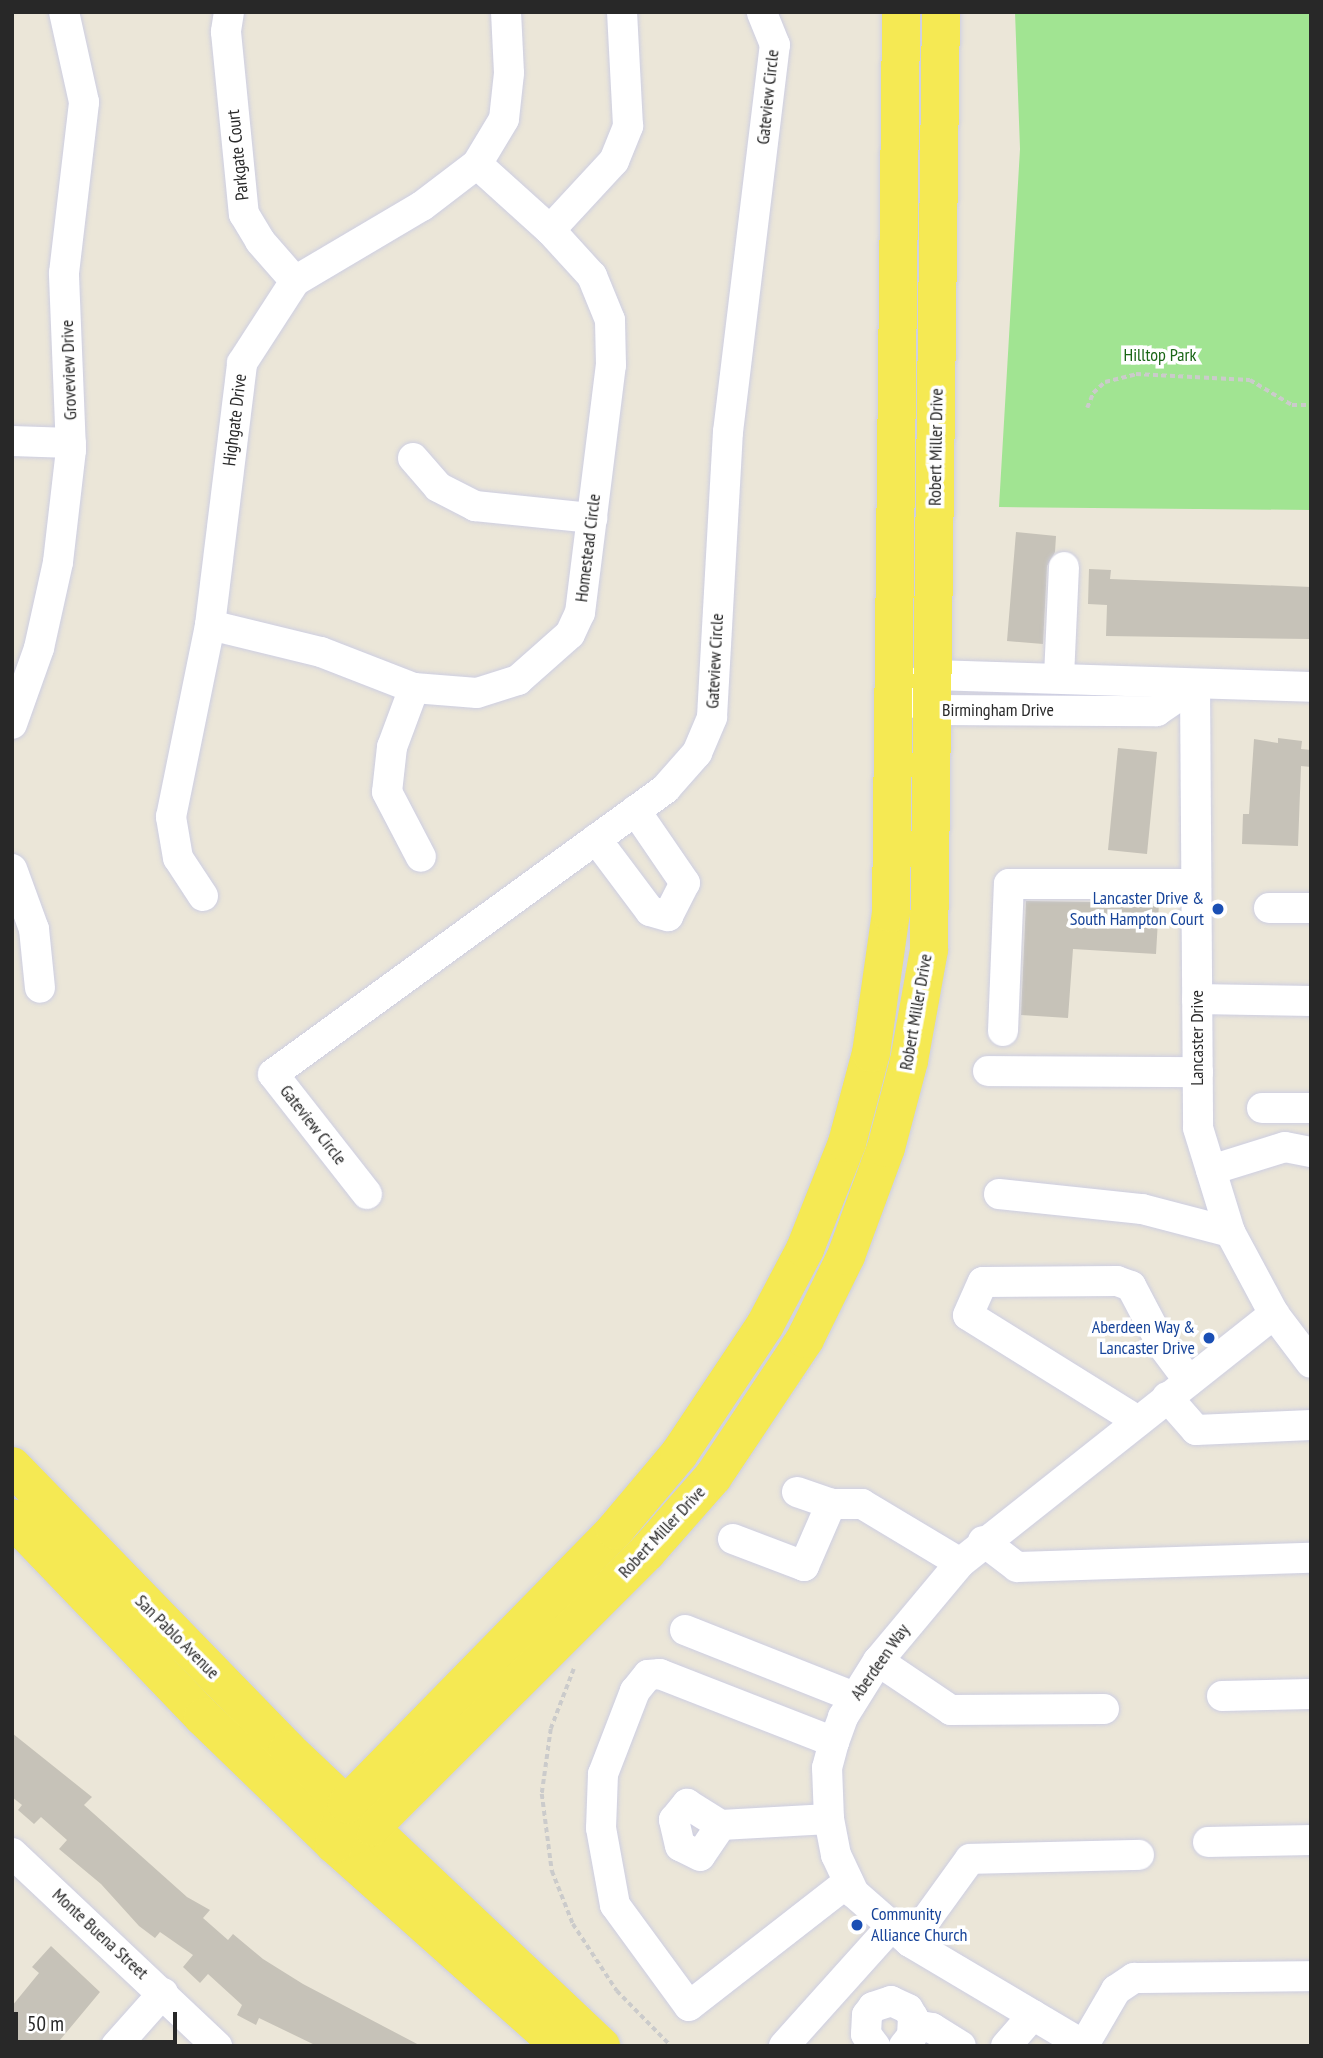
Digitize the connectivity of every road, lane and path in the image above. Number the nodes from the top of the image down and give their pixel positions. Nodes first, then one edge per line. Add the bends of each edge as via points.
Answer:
1 (64, 12) edge
2 (229, 12) edge
3 (506, 12) edge
4 (622, 12) edge
5 (762, 12) edge
6 (901, 12) edge
7 (941, 12) edge
8 (477, 164) junction
9 (550, 230) junction
10 (295, 281) junction
11 (1311, 405) edge
12 (1087, 408) dead end
13 (12, 441) edge
14 (71, 443) junction
15 (413, 458) dead end
16 (592, 518) junction
17 (1064, 567) dead end
18 (210, 625) junction
19 (1059, 677) junction
20 (1195, 685) junction
21 (1311, 687) edge
22 (414, 688) junction
23 (934, 692) junction
24 (893, 694) junction
25 (12, 724) edge
26 (635, 810) junction
27 (596, 839) junction
28 (421, 858) dead end
29 (12, 869) edge
30 (1196, 884) junction
31 (203, 896) dead end
32 (1269, 908) dead end
33 (1311, 908) edge
34 (40, 988) dead end
35 (1197, 999) junction
36 (1311, 1000) edge
37 (1003, 1031) dead end
38 (988, 1071) dead end
39 (1198, 1072) junction
40 (1262, 1108) dead end
41 (1311, 1108) edge
42 (1311, 1152) edge
43 (1211, 1170) junction
44 (367, 1194) dead end
45 (999, 1194) dead end
46 (1230, 1232) junction
47 (1274, 1314) junction
48 (1311, 1363) edge
49 (1178, 1389) junction
50 (1138, 1421) junction
51 (1311, 1425) edge
52 (12, 1466) edge
53 (797, 1492) dead end
54 (831, 1504) junction
55 (12, 1518) edge
56 (733, 1539) dead end
57 (983, 1541) junction
58 (1311, 1558) edge
59 (960, 1563) junction
60 (685, 1630) dead end
61 (878, 1661) junction
62 (1311, 1694) edge
63 (1222, 1696) dead end
64 (854, 1697) junction
65 (1104, 1709) dead end
66 (834, 1742) junction
67 (360, 1815) junction
68 (830, 1819) junction
69 (721, 1825) dead end
70 (1311, 1840) edge
71 (1208, 1842) dead end
72 (334, 1844) junction
73 (12, 1853) edge
74 (1139, 1855) dead end
75 (848, 1882) junction
76 (900, 1935) junction
77 (852, 1970) junction
78 (1311, 1976) edge
79 (163, 1993) junction
80 (880, 2003) junction
81 (1033, 2015) junction
82 (909, 2035) edge
83 (1084, 2045) edge
84 (116, 2046) edge
85 (217, 2046) edge
86 (561, 2046) edge
87 (601, 2046) edge
88 (784, 2046) edge
89 (875, 2046) edge
90 (961, 2046) edge
91 (1006, 2046) edge

1 - 14 street, Groveview Drive via 84,102 64,273
2 - 10 street, Parkgate Court via 226,32 244,214 260,241
3 - 8 street, Highgate Drive via 509,73 504,119
4 - 9 street via 628,126 614,161
5 - 26 street, Gateview Circle via 775,45 728,432 712,717 697,753 666,788
6 - 24 main road, Robert Miller Drive
7 - 23 main road, Robert Miller Drive
8 - 9 street, Homestead Circle
8 - 10 street, Highgate Drive via 422,206
9 - 16 street, Homestead Circle via 592,276 610,320 611,365
10 - 18 street, Highgate Drive via 242,363
11 - 12 path via 1292,405 1250,380 1136,374 1105,382 1093,393
13 - 14 street
14 - 25 street, Groveview Drive via 58,562 39,648
15 - 16 street via 439,487 475,506
16 - 22 street, Homestead Circle via 580,612 570,634 550,655 518,680 477,693
17 - 19 street
18 - 22 street, Homestead Circle via 321,652
18 - 31 street, Highgate Drive via 171,817 178,858
19 - 20 street, Birmingham Drive via 1159,679
19 - 23 street, Birmingham Drive
20 - 21 street, Birmingham Drive
20 - 23 street, Birmingham Drive via 1157,711
20 - 30 street, Lancaster Drive
22 - 28 street via 392,747 387,792
23 - 24 street, Birmingham Drive
23 - 67 main road, Robert Miller Drive via 929,950 909,1062 867,1203 805,1339 713,1477 656,1542
24 - 67 main road, Robert Miller Drive via 891,913 871,1053 847,1143 805,1249 729,1386 679,1454
26 - 27 street, Gateview Circle
26 - 27 street via 685,883 668,916 650,911
27 - 44 street, Gateview Circle via 273,1074
29 - 34 street via 34,929
30 - 35 street, Lancaster Drive
30 - 37 street via 1009,884
32 - 33 street
35 - 36 street
35 - 39 street, Lancaster Drive
38 - 39 street
39 - 43 street, Lancaster Drive via 1198,1128
40 - 41 street
42 - 43 street via 1285,1147
43 - 46 street, Lancaster Drive
45 - 46 street via 1142,1209
46 - 47 street, Lancaster Drive
47 - 48 street, Lancaster Drive
47 - 49 street, Aberdeen Way
49 - 50 street, Aberdeen Way
49 - 50 street via 1162,1345 1131,1286 1117,1281 983,1282 968,1315
49 - 51 street via 1196,1430
50 - 57 street, Aberdeen Way
52 - 67 main road, San Pablo Avenue via 288,1750
53 - 54 street
54 - 56 street via 804,1566
54 - 59 street via 862,1504
55 - 72 main road, San Pablo Avenue via 203,1717
57 - 58 street via 1017,1567
57 - 59 street, Aberdeen Way
59 - 61 street, Aberdeen Way
60 - 64 street
61 - 64 street, Aberdeen Way
61 - 65 street via 951,1710
62 - 63 street
64 - 66 street, Aberdeen Way
66 - 68 street, Aberdeen Way via 827,1781
66 - 75 street via 660,1674 648,1675 635,1691 603,1774 601,1828 615,1905 689,2006
67 - 72 main road
67 - 87 main road, San Pablo Avenue
68 - 69 street
68 - 75 street, Aberdeen Way via 836,1855
70 - 71 street
72 - 86 main road, San Pablo Avenue
73 - 79 street, Monte Buena Street
74 - 76 street via 970,1859
75 - 76 street, Aberdeen Way
76 - 77 street
76 - 81 street, Aberdeen Way
77 - 80 street
77 - 88 street
78 - 83 street via 1134,1978 1116,1990
79 - 84 street
79 - 85 street, Monte Buena Street
80 - 82 street via 900,2003 908,2008
80 - 89 street via 864,2025
81 - 83 street, Aberdeen Way
81 - 91 street
82 - 90 street via 932,2028

